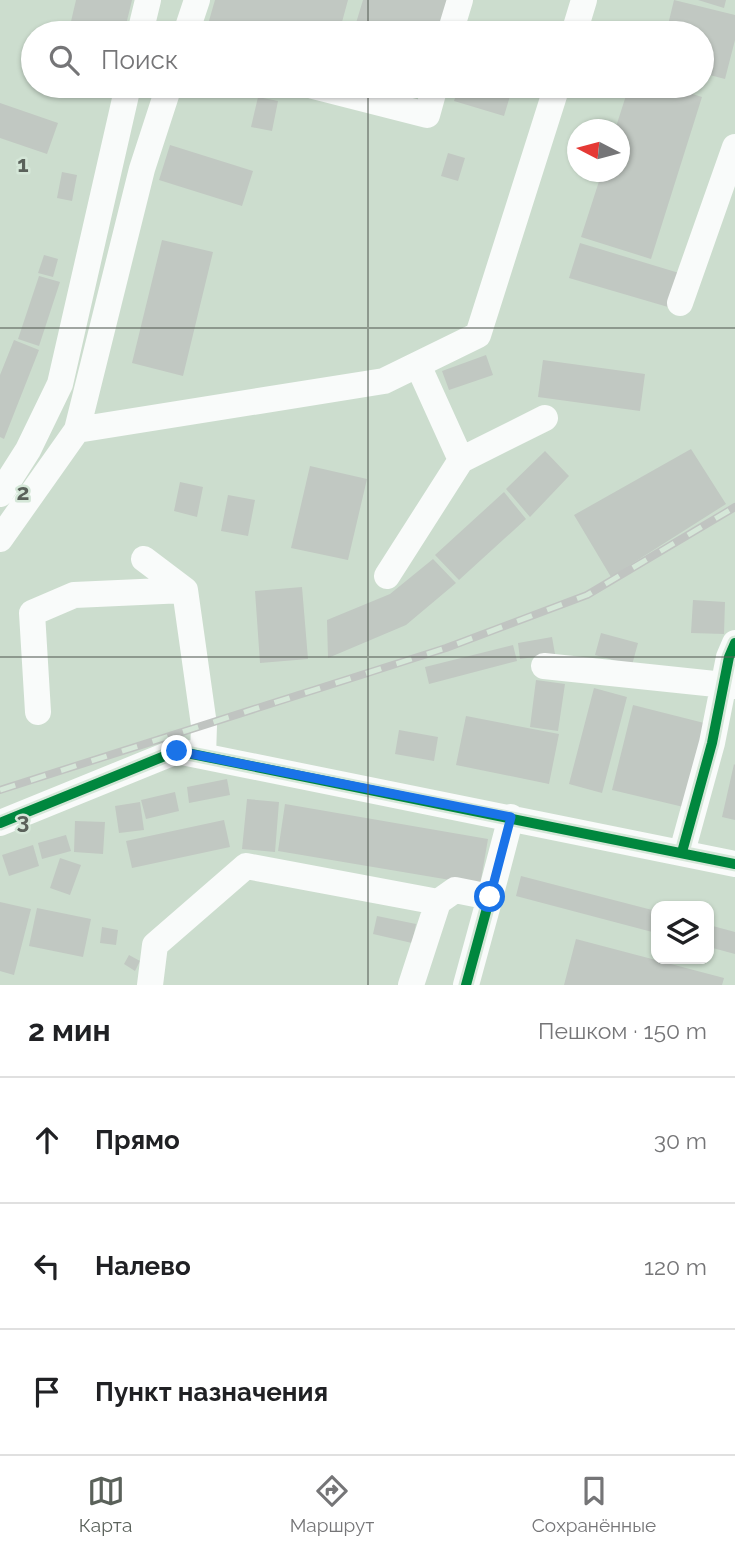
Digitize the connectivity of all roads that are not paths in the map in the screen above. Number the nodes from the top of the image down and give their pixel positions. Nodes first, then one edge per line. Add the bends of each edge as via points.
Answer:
1 (148, 0) edge
2 (197, 0) edge
3 (460, 0) edge
4 (584, 0) edge
5 (143, 21) edge
6 (190, 21) edge
7 (454, 21) edge
8 (578, 21) edge
9 (125, 98) edge
10 (165, 98) edge
11 (360, 98) edge
12 (432, 98) edge
13 (553, 98) edge
14 (735, 147) edge
15 (680, 303) dead end
16 (418, 365) junction
17 (545, 418) dead end
18 (77, 430) junction
19 (461, 460) junction
20 (0, 494) edge
21 (0, 539) edge
22 (144, 559) dead end
23 (387, 576) dead end
24 (185, 590) junction
25 (735, 643) edge
26 (544, 666) dead end
27 (729, 685) edge
28 (38, 712) dead end
29 (724, 745) edge
30 (203, 756) junction
31 (511, 817) junction
32 (0, 823) edge
33 (682, 852) junction
34 (735, 864) edge
35 (490, 897) junction
36 (438, 902) junction
37 (150, 985) edge
38 (411, 985) edge
39 (466, 985) edge

1 - 5 street
2 - 6 street
3 - 7 street
4 - 8 street
9 - 20 street via 60,384 28,450
10 - 18 street via 142,169
11 - 12 street via 427,115
13 - 16 street via 478,335
14 - 15 street
16 - 18 street via 384,381
16 - 19 street
17 - 19 street
18 - 21 street
19 - 23 street
22 - 24 street
24 - 28 street via 74,596 32,613
24 - 30 street via 204,725
25 - 27 street
26 - 27 street
27 - 29 street
29 - 33 street
30 - 31 street
30 - 32 street via 177,751
31 - 33 street
31 - 35 street
33 - 34 street
35 - 36 street via 455,890
35 - 39 street
36 - 37 street via 246,866 155,945
36 - 38 street

